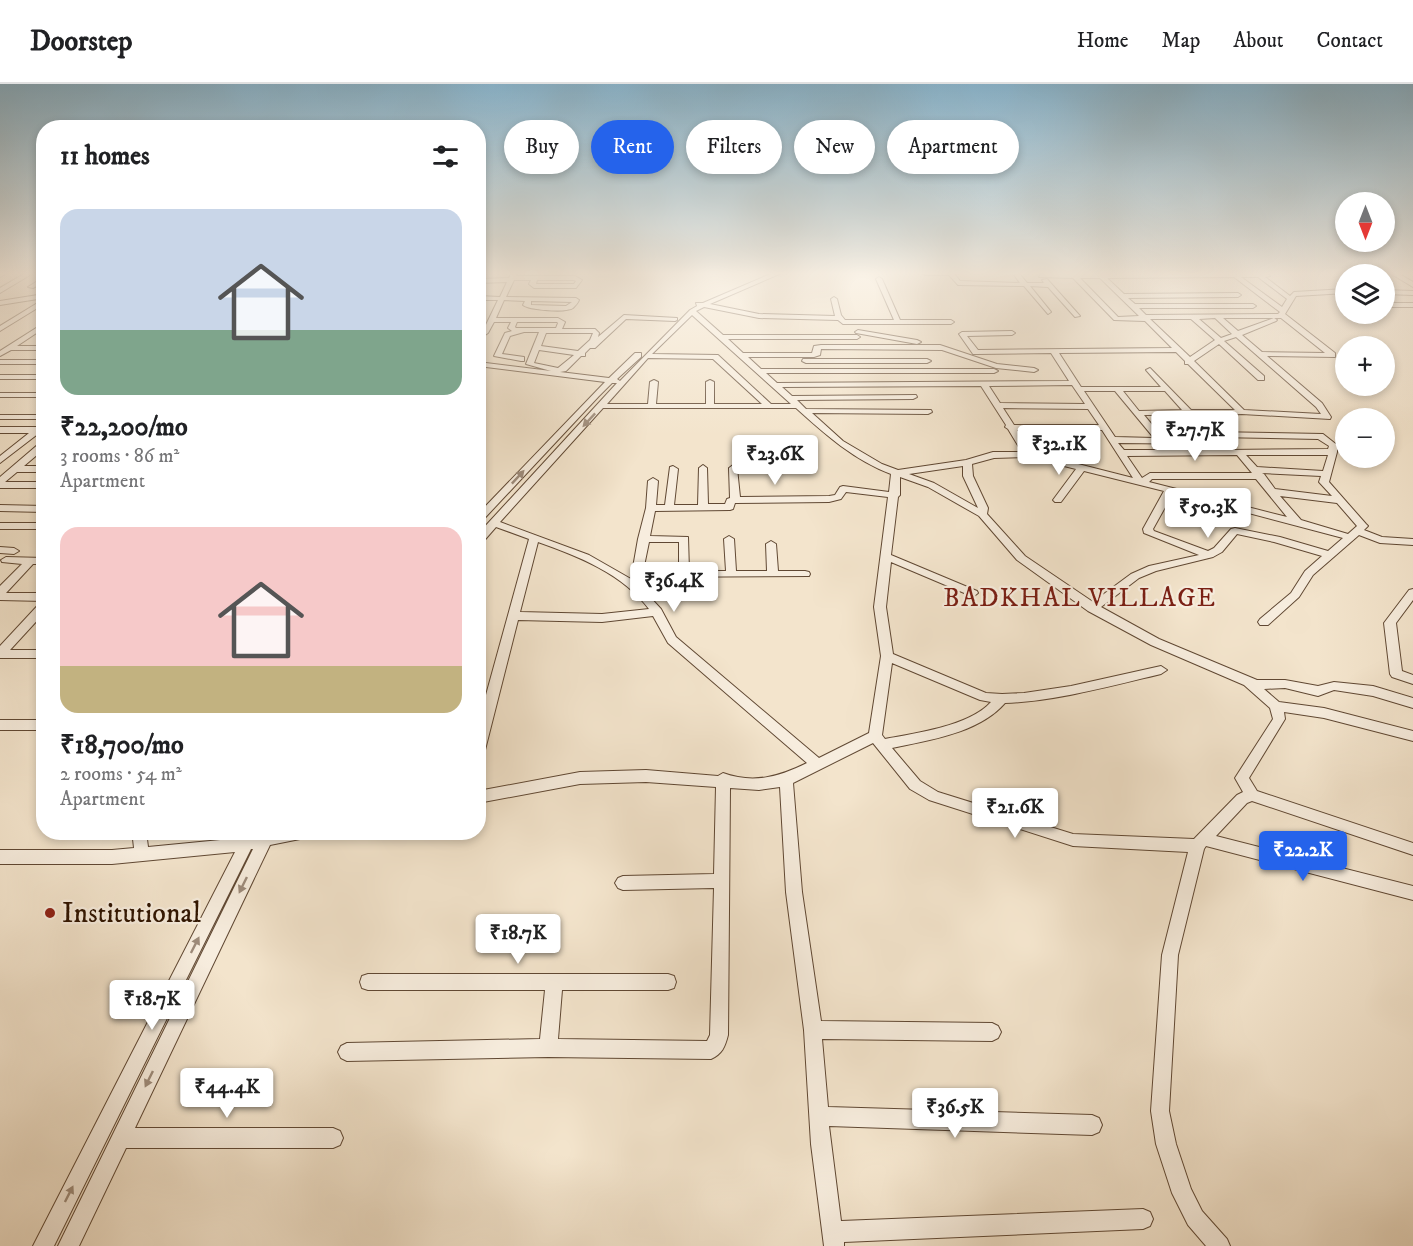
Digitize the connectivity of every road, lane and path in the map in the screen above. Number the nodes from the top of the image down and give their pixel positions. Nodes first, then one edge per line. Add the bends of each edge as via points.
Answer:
1 (512, 326) edge
2 (560, 326) edge
3 (613, 326) edge
4 (667, 326) edge
5 (676, 326) edge
6 (713, 326) edge
7 (1151, 326) edge
8 (1203, 326) edge
9 (1228, 326) edge
10 (1261, 326) edge
11 (1296, 326) edge
12 (36, 330) edge
13 (1012, 333) dead end
14 (1238, 334) junction
15 (28, 335) junction
16 (36, 335) edge
17 (723, 337) junction
18 (1219, 341) junction
19 (536, 347) junction
20 (9, 348) junction
21 (36, 348) edge
22 (946, 348) junction
23 (1176, 350) junction
24 (1054, 352) junction
25 (0, 354) edge
26 (581, 354) junction
27 (1262, 354) junction
28 (646, 356) junction
29 (747, 358) junction
30 (521, 359) junction
31 (486, 361) edge
32 (0, 362) edge
33 (36, 362) edge
34 (927, 362) dead end
35 (1188, 362) junction
36 (519, 368) junction
37 (1035, 370) dead end
38 (1150, 370) dead end
39 (760, 371) junction
40 (994, 371) dead end
41 (563, 375) junction
42 (0, 377) edge
43 (36, 377) edge
44 (1261, 378) dead end
45 (654, 382) dead end
46 (710, 382) dead end
47 (608, 383) junction
48 (984, 384) junction
49 (0, 385) edge
50 (36, 385) edge
51 (620, 385) junction
52 (772, 385) junction
53 (1077, 386) junction
54 (1118, 389) junction
55 (1167, 389) junction
56 (0, 395) edge
57 (10, 395) junction
58 (36, 395) edge
59 (913, 397) dead end
60 (0, 402) edge
61 (798, 405) junction
62 (997, 405) junction
63 (603, 406) junction
64 (652, 406) junction
65 (710, 406) junction
66 (769, 406) junction
67 (1090, 407) junction
68 (928, 412) dead end
69 (1186, 412) junction
70 (1242, 412) junction
71 (1137, 413) junction
72 (1261, 414) junction
73 (0, 417) edge
74 (36, 417) edge
75 (1009, 427) junction
76 (1105, 428) junction
77 (0, 430) edge
78 (36, 430) edge
79 (36, 433) edge
80 (1282, 434) junction
81 (1210, 437) junction
82 (1113, 440) junction
83 (1160, 440) junction
84 (1333, 452) junction
85 (1122, 453) junction
86 (1225, 453) junction
87 (1240, 453) junction
88 (36, 454) edge
89 (1028, 454) junction
90 (0, 460) edge
91 (967, 463) junction
92 (0, 465) edge
93 (17, 467) junction
94 (1082, 467) junction
95 (36, 468) edge
96 (703, 468) dead end
97 (733, 468) dead end
98 (673, 469) dead end
99 (896, 473) junction
100 (1258, 473) junction
101 (1326, 474) junction
102 (652, 481) dead end
103 (1141, 483) junction
104 (0, 484) edge
105 (36, 484) edge
106 (1169, 491) junction
107 (1274, 492) junction
108 (895, 495) junction
109 (735, 500) junction
110 (1058, 500) dead end
111 (1337, 500) junction
112 (0, 508) edge
113 (651, 508) junction
114 (669, 508) junction
115 (703, 508) junction
116 (36, 509) edge
117 (486, 512) edge
118 (982, 514) junction
119 (1297, 522) junction
120 (495, 524) junction
121 (0, 526) edge
122 (36, 526) edge
123 (486, 533) edge
124 (1353, 534) junction
125 (534, 538) junction
126 (643, 539) junction
127 (729, 539) dead end
128 (1413, 542) edge
129 (771, 544) dead end
130 (1209, 555) junction
131 (1329, 555) junction
132 (886, 556) junction
133 (2, 558) edge
134 (31, 560) junction
135 (36, 560) edge
136 (636, 574) junction
137 (684, 574) junction
138 (731, 574) junction
139 (773, 574) junction
140 (805, 574) dead end
141 (635, 587) junction
142 (1413, 592) edge
143 (973, 593) dead end
144 (0, 594) edge
145 (36, 596) edge
146 (1092, 608) junction
147 (657, 612) junction
148 (36, 615) edge
149 (513, 616) junction
150 (1264, 622) dead end
151 (0, 653) edge
152 (36, 654) edge
153 (887, 656) junction
154 (1161, 670) dead end
155 (1413, 680) edge
156 (1248, 683) junction
157 (1001, 700) junction
158 (1413, 703) edge
159 (1276, 706) junction
160 (486, 719) edge
161 (0, 724) edge
162 (36, 725) edge
163 (1413, 736) edge
164 (878, 740) junction
165 (817, 764) junction
166 (723, 780) junction
167 (786, 780) junction
168 (1252, 795) junction
169 (486, 796) edge
170 (140, 840) edge
171 (239, 840) edge
172 (256, 840) edge
173 (257, 840) edge
174 (1199, 842) junction
175 (1413, 849) edge
176 (142, 855) junction
177 (0, 856) edge
178 (720, 881) junction
179 (622, 883) dead end
180 (1413, 893) edge
181 (368, 982) dead end
182 (554, 982) junction
183 (668, 982) dead end
184 (813, 1030) junction
185 (992, 1032) dead end
186 (548, 1048) junction
187 (346, 1052) dead end
188 (819, 1116) junction
189 (1092, 1125) dead end
190 (120, 1138) junction
191 (333, 1138) dead end
192 (1143, 1219) dead end
193 (834, 1239) edge
194 (43, 1246) edge
195 (68, 1246) edge
196 (1220, 1246) edge

1 - 2 street via 515,330 558,330
3 - 26 street
4 - 47 street
5 - 28 street
6 - 17 street
7 - 23 street
8 - 18 street
9 - 14 street
10 - 14 street
11 - 27 street via 1332,355
12 - 15 street
13 - 24 street via 962,334 976,352
14 - 18 street
14 - 27 street
15 - 16 street
15 - 20 street
17 - 22 street via 858,334
17 - 29 street
18 - 35 street
18 - 44 street
19 - 26 street
19 - 26 street via 530,364 558,370
19 - 26 street via 543,331 596,332
20 - 21 street
20 - 25 street
22 - 29 street via 821,347 814,355
22 - 37 street via 996,366
23 - 24 street
23 - 35 street
24 - 53 street
26 - 41 street
27 - 72 street via 1319,405 1327,417
28 - 51 street
28 - 66 street via 715,357
29 - 34 street
29 - 39 street
30 - 30 street via 527,357 535,333 508,332 498,357
30 - 36 street
31 - 36 street
32 - 33 street
35 - 70 street
36 - 41 street
38 - 55 street
39 - 40 street
39 - 52 street
41 - 47 street
42 - 43 street
45 - 64 street
46 - 65 street
47 - 51 street
117 -> 47 street
48 - 52 street
48 - 53 street
48 - 62 street
49 - 50 street
51 - 63 street
52 - 61 street
53 - 54 street
53 - 67 street
54 - 55 street
54 - 71 street
55 - 69 street
56 - 57 street
57 - 58 street
57 - 60 street
59 - 61 street
61 - 66 street
61 - 68 street
61 - 99 street via 840,443
62 - 67 street
62 - 75 street
63 - 64 street
63 -> 120 street
64 - 65 street
65 - 66 street
67 - 76 street
69 - 70 street
69 - 71 street
69 - 81 street
70 - 72 street
71 - 83 street
72 - 80 street
73 - 74 street
75 - 76 street
75 - 89 street
76 - 82 street
77 - 78 street
79 - 90 street
80 - 81 street
80 - 84 street via 1320,436 1333,445
81 - 83 street
81 - 86 street
82 - 83 street
82 - 85 street
84 - 87 street
84 - 101 street
85 - 86 street
85 - 103 street
86 - 87 street
87 - 100 street
88 - 93 street
89 - 91 street via 993,455
89 - 94 street
91 - 99 street
91 - 118 street
92 - 93 street
93 - 95 street
93 - 104 street
94 - 103 street
94 - 110 street
96 - 115 street
97 - 109 street
98 - 114 street
99 - 108 street
99 - 118 street via 931,485
100 - 101 street
100 - 103 street via 1150,476
100 - 107 street
101 - 111 street via 1324,482
102 - 113 street
103 - 106 street
104 - 105 street
106 - 119 street
106 - 130 street via 1149,533
107 - 111 street
107 - 119 street
108 - 109 street via 843,489 838,497 829,499
108 - 132 street
109 - 115 street via 730,501 730,507
111 - 124 street via 1363,526
112 - 116 street
113 - 114 street
113 - 126 street
114 - 115 street
118 - 146 street via 1021,558
119 - 124 street
120 - 123 street
120 - 125 street
121 - 122 street
124 - 128 street
124 - 131 street
125 - 141 street via 565,548
125 - 149 street
126 - 136 street
126 - 137 street via 684,539
127 - 138 street
129 - 139 street
130 - 131 street via 1238,531
130 - 146 street via 1134,576
131 - 150 street via 1309,573 1295,595
132 - 143 street
132 - 153 street via 880,607
133 - 134 street
134 - 135 street
134 - 144 street
136 - 137 street
136 - 141 street
137 - 138 street
138 - 139 street
139 - 140 street
141 - 147 street
142 - 155 street via 1390,622 1396,674
144 - 145 street
146 - 156 street via 1155,642
147 - 149 street via 602,618
147 - 165 street via 672,640
148 - 151 street
149 - 160 street
151 - 152 street
153 - 157 street via 984,697
153 - 164 street
154 - 157 street
156 - 158 street via 1285,684 1318,691 1334,686 1373,691
156 - 159 street
157 - 164 street via 987,714 955,728
159 - 163 street
159 - 168 street via 1279,719 1242,778
161 - 162 street
164 - 165 street
164 - 174 street via 915,785 934,796 1030,827 1073,840
165 - 167 street
166 - 167 street via 759,784
166 - 169 street via 580,778
166 - 178 street
167 - 184 street via 794,892
168 - 174 street via 1242,799
168 - 175 street
170 - 176 street
171 - 176 street
194 -> 172 street
173 -> 190 street
174 - 180 street
174 - 196 street via 1170,955 1160,1111 1182,1192 1195,1218
176 - 177 street
178 - 179 street
178 - 186 street via 717,1044 711,1050
181 - 182 street
182 - 183 street
182 - 186 street
184 - 185 street
184 - 188 street
186 - 187 street
188 - 189 street
188 - 193 street
190 - 191 street
190 - 195 street
192 - 193 street

